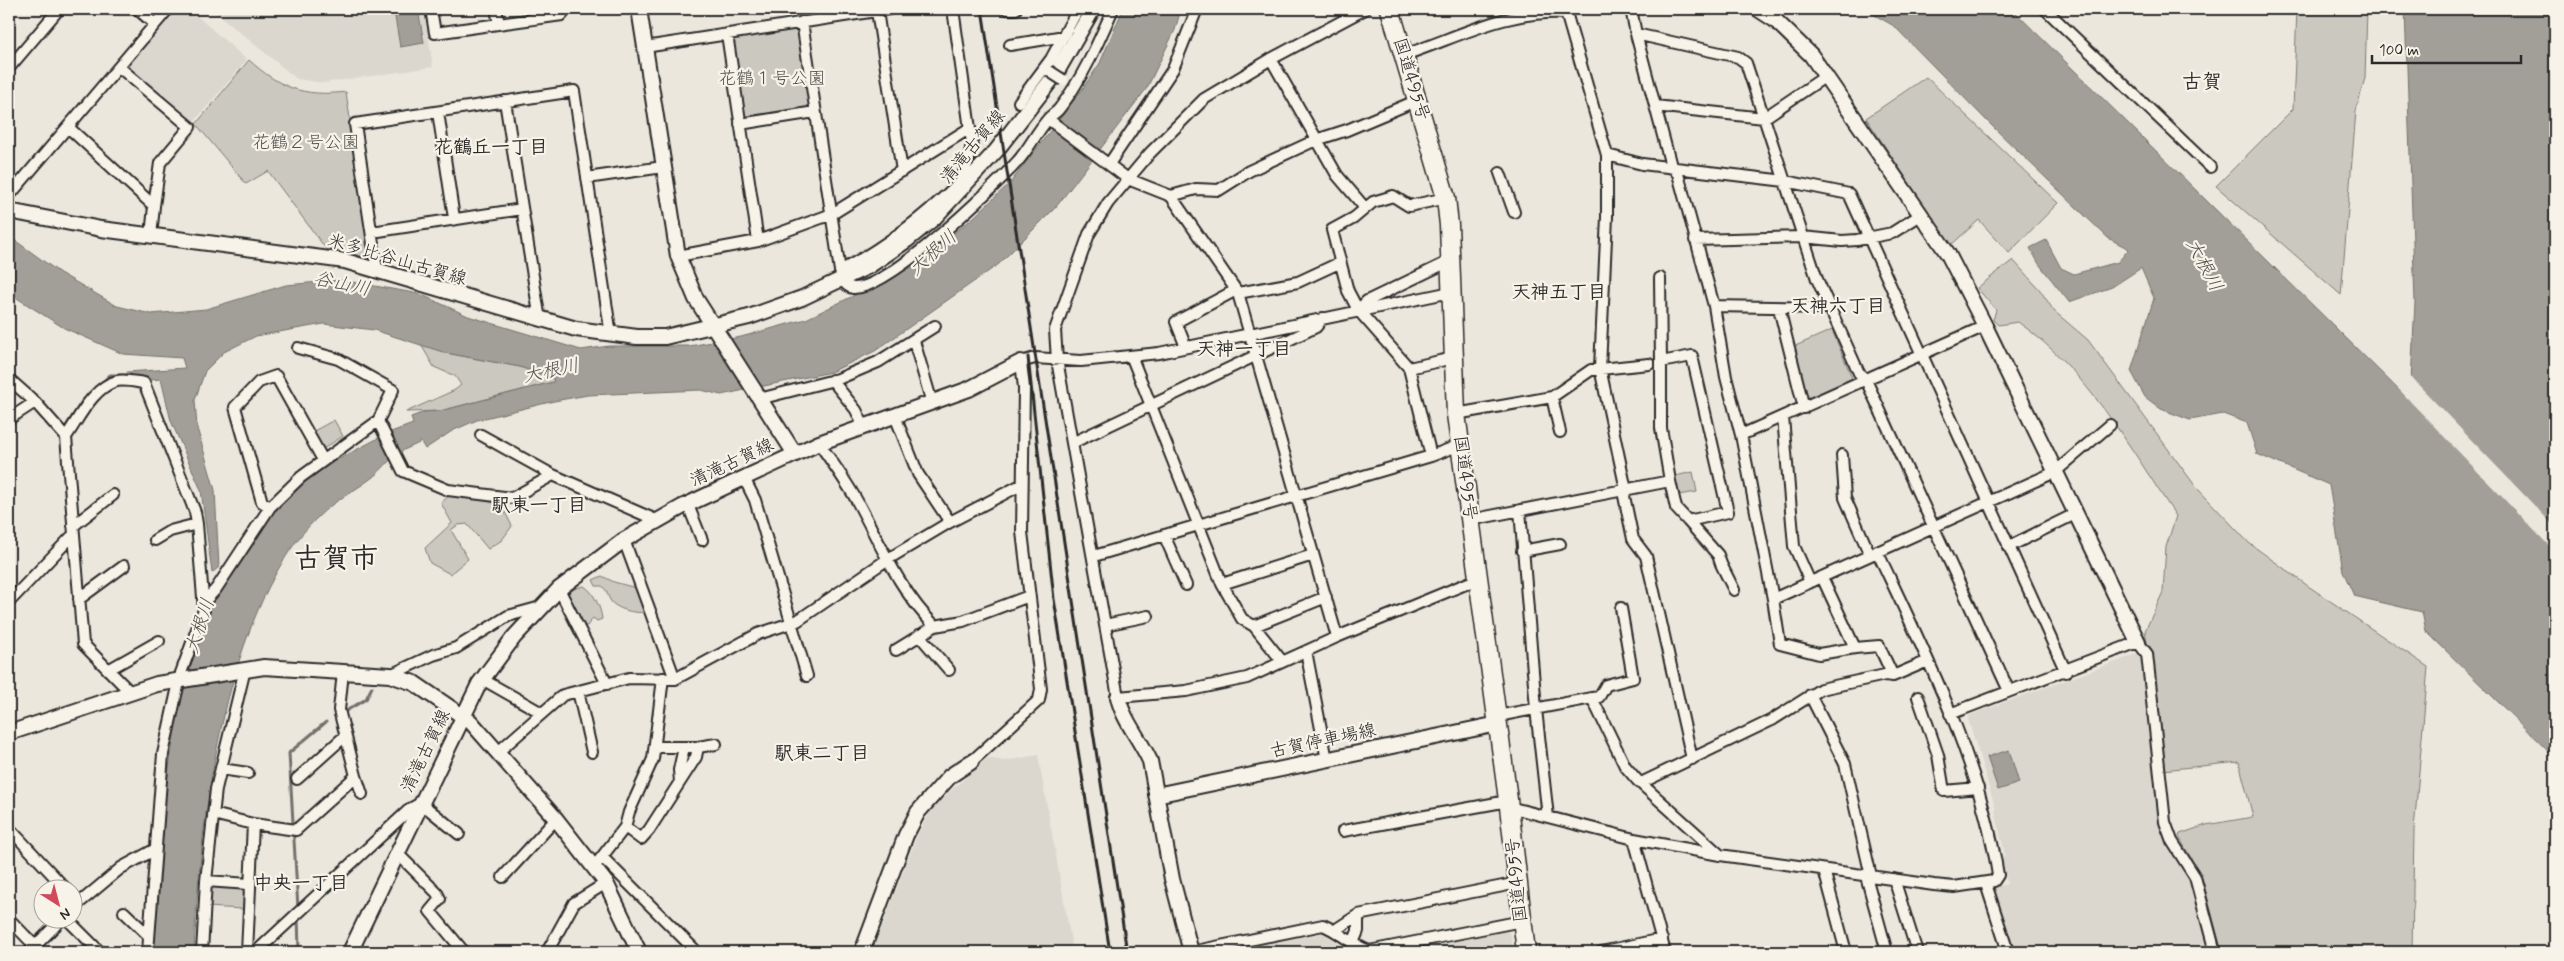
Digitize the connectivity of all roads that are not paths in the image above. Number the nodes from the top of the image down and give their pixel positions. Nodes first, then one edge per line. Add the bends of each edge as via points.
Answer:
1 (59, 9) edge
2 (138, 9) edge
3 (168, 9) edge
4 (431, 9) edge
5 (496, 9) edge
6 (561, 9) edge
7 (639, 9) edge
8 (889, 9) edge
9 (952, 9) edge
10 (1007, 9) edge
11 (1016, 9) edge
12 (1078, 9) edge
13 (1093, 9) edge
14 (1113, 9) edge
15 (1197, 9) edge
16 (1365, 9) edge
17 (1390, 9) edge
18 (1631, 9) edge
19 (1758, 9) edge
20 (2045, 9) edge
21 (877, 11) junction
22 (1566, 11) edge
23 (802, 22) junction
24 (156, 24) junction
25 (499, 24) junction
26 (728, 34) junction
27 (1636, 34) junction
28 (1064, 36) junction
29 (1010, 45) dead end
30 (644, 47) junction
31 (1404, 56) junction
32 (1271, 59) junction
33 (119, 67) junction
34 (9, 68) edge
35 (1049, 70) dead end
36 (1826, 76) junction
37 (1063, 80) dead end
38 (1418, 100) junction
39 (505, 101) junction
40 (1019, 102) dead end
41 (1655, 106) junction
42 (438, 112) junction
43 (815, 112) junction
44 (1764, 118) junction
45 (1051, 121) junction
46 (740, 124) junction
47 (68, 127) junction
48 (970, 128) junction
49 (1316, 140) junction
50 (1607, 155) junction
51 (1109, 164) junction
52 (663, 166) junction
53 (1671, 166) junction
54 (2210, 167) dead end
55 (902, 170) junction
56 (1500, 173) dead end
57 (587, 178) junction
58 (1128, 179) junction
59 (1785, 181) junction
60 (9, 196) edge
61 (1171, 196) junction
62 (1446, 198) junction
63 (154, 206) junction
64 (1365, 208) junction
65 (522, 209) junction
66 (9, 211) edge
67 (1514, 212) dead end
68 (832, 214) junction
69 (1922, 214) junction
70 (454, 218) junction
71 (372, 232) junction
72 (151, 236) junction
73 (1803, 237) junction
74 (1868, 237) junction
75 (1696, 240) junction
76 (758, 241) junction
77 (678, 256) junction
78 (1450, 261) junction
79 (1339, 263) junction
80 (377, 270) junction
81 (842, 276) junction
82 (1660, 278) dead end
83 (1237, 292) junction
84 (1451, 292) junction
85 (1714, 306) junction
86 (1779, 308) junction
87 (1829, 308) junction
88 (1358, 310) junction
89 (1323, 318) junction
90 (540, 320) junction
91 (935, 326) dead end
92 (1985, 326) junction
93 (717, 332) junction
94 (1251, 333) junction
95 (611, 335) junction
96 (914, 341) junction
97 (1186, 347) junction
98 (298, 348) dead end
99 (1258, 354) junction
100 (1921, 356) junction
101 (1132, 358) junction
102 (1453, 358) junction
103 (1057, 360) junction
104 (1021, 362) junction
105 (1661, 362) junction
106 (1649, 364) dead end
107 (1409, 368) junction
108 (1600, 368) junction
109 (9, 379) edge
110 (832, 380) junction
111 (1866, 380) junction
112 (1552, 397) junction
113 (759, 399) junction
114 (35, 402) junction
115 (932, 403) junction
116 (1150, 407) junction
117 (1804, 408) junction
118 (1456, 414) junction
119 (895, 416) junction
120 (1783, 417) junction
121 (9, 419) edge
122 (378, 421) junction
123 (2110, 425) dead end
124 (864, 427) junction
125 (1560, 432) dead end
126 (481, 435) dead end
127 (1741, 435) junction
128 (66, 437) junction
129 (819, 443) junction
130 (1072, 443) junction
131 (1460, 445) junction
132 (795, 454) junction
133 (1842, 455) dead end
134 (1431, 456) junction
135 (323, 460) junction
136 (2055, 472) junction
137 (553, 474) junction
138 (744, 478) junction
139 (1670, 481) junction
140 (1021, 485) junction
141 (1626, 490) junction
142 (112, 495) dead end
143 (1296, 496) junction
144 (1988, 502) junction
145 (688, 504) junction
146 (270, 507) junction
147 (1520, 510) junction
148 (2075, 514) junction
149 (656, 520) junction
150 (1470, 520) junction
151 (1688, 521) junction
152 (950, 522) junction
153 (197, 524) junction
154 (1199, 526) junction
155 (1933, 526) junction
156 (73, 530) junction
157 (1164, 535) junction
158 (155, 540) dead end
159 (624, 540) junction
160 (702, 540) dead end
161 (1560, 544) dead end
162 (2008, 547) junction
163 (1522, 551) junction
164 (1874, 553) junction
165 (1313, 555) junction
166 (1094, 556) junction
167 (888, 559) junction
168 (124, 566) dead end
169 (1822, 577) junction
170 (1478, 579) junction
171 (1810, 582) junction
172 (1222, 584) junction
173 (1186, 585) dead end
174 (559, 589) junction
175 (1734, 590) dead end
176 (1029, 596) junction
177 (1326, 597) junction
178 (79, 599) junction
179 (1773, 599) junction
180 (9, 602) edge
181 (204, 602) junction
182 (541, 606) junction
183 (1621, 608) dead end
184 (1148, 616) dead end
185 (790, 622) junction
186 (1104, 625) junction
187 (935, 626) junction
188 (1254, 626) junction
189 (919, 635) junction
190 (1337, 637) junction
191 (159, 641) dead end
192 (2138, 642) junction
193 (1855, 648) junction
194 (896, 650) dead end
195 (1306, 651) junction
196 (1928, 660) junction
197 (1282, 661) junction
198 (245, 669) junction
199 (108, 670) junction
200 (949, 670) dead end
201 (343, 672) junction
202 (2066, 672) junction
203 (390, 675) junction
204 (807, 676) dead end
205 (1893, 676) junction
206 (663, 678) junction
207 (181, 679) junction
208 (482, 679) junction
209 (674, 679) junction
210 (607, 684) junction
211 (578, 691) junction
212 (2009, 691) junction
213 (131, 693) junction
214 (1810, 695) junction
215 (1118, 697) junction
216 (1918, 697) dead end
217 (1592, 698) junction
218 (1536, 709) junction
219 (542, 713) junction
220 (1950, 714) junction
221 (463, 716) junction
222 (1498, 724) junction
223 (9, 733) edge
224 (345, 736) junction
225 (716, 744) dead end
226 (655, 747) junction
227 (684, 747) junction
228 (698, 748) junction
229 (498, 752) junction
230 (592, 752) dead end
231 (1692, 759) junction
232 (1327, 760) junction
233 (971, 762) joint
234 (221, 769) junction
235 (248, 773) dead end
236 (356, 776) junction
237 (296, 779) dead end
238 (680, 782) junction
239 (1642, 783) junction
240 (1978, 788) junction
241 (362, 794) dead end
242 (1156, 795) junction
243 (421, 803) junction
244 (1509, 804) junction
245 (212, 814) junction
246 (1548, 817) junction
247 (556, 819) junction
248 (253, 824) junction
249 (626, 827) junction
250 (9, 828) edge
251 (1343, 831) dead end
252 (459, 834) dead end
253 (1634, 839) junction
254 (154, 850) junction
255 (397, 853) junction
256 (1720, 855) junction
257 (598, 862) junction
258 (1824, 870) junction
259 (1868, 876) junction
260 (55, 878) edge
261 (502, 878) dead end
262 (1894, 879) junction
263 (206, 881) junction
264 (1518, 883) junction
265 (249, 884) junction
266 (606, 884) junction
267 (1986, 884) junction
268 (82, 897) edge
269 (124, 912) dead end
270 (1358, 915) junction
271 (9, 919) edge
272 (1522, 921) junction
273 (54, 928) edge
274 (75, 928) edge
275 (1335, 930) junction
276 (148, 936) junction
277 (1662, 939) junction
278 (1353, 943) junction
279 (32, 949) edge
280 (100, 952) edge
281 (148, 952) edge
282 (202, 952) edge
283 (247, 952) edge
284 (256, 952) edge
285 (350, 952) edge
286 (464, 952) edge
287 (547, 952) edge
288 (639, 952) edge
289 (687, 952) edge
290 (862, 952) edge
291 (1191, 952) edge
292 (1526, 952) edge
293 (1602, 952) edge
294 (1665, 952) edge
295 (1846, 952) edge
296 (1887, 952) edge
297 (1917, 952) edge
298 (2008, 952) edge
299 (2215, 952) edge

1 - 34 street
2 - 24 street
3 - 24 street
4 - 25 street via 435,33
5 - 25 street
6 - 25 street via 562,15
7 - 30 street
8 - 21 street
9 - 48 street
10 - 11 street
12 - 28 street
13 - 81 street, 清滝古賀線 via 1054,75 960,192 907,240 868,266
14 - 45 street via 1080,74
15 - 51 street via 1173,69
16 - 32 street
17 - 31 highway, 国道495号
18 - 27 street
19 - 36 street via 1794,36
20 - 54 street
21 - 23 street
21 - 55 street
22 - 31 street via 1526,14 1486,24
22 - 50 street
23 - 26 street
23 - 43 street
24 - 33 street
26 - 30 street
26 - 46 street
27 - 41 street
27 - 44 street via 1738,56 1746,63
28 - 29 street
28 - 40 street
30 - 52 street
31 - 38 highway, 国道495号
32 - 49 street
32 - 58 street via 1204,100 1163,139
33 - 47 street
33 - 63 street via 190,127 160,163
35 - 37 street, bridge
36 - 44 street
36 - 69 street
38 - 49 street
38 - 62 highway, 国道495号
39 - 42 street
39 - 57 street via 574,91
39 - 65 street
41 - 44 street
41 - 53 street
42 - 70 street
42 - 71 street via 355,124
43 - 46 street
43 - 68 street
44 - 59 street
45 - 51 street
45 - 81 street via 1019,160 948,229 909,259 865,286 849,287
46 - 76 street
47 - 60 street
47 - 63 street
48 - 55 street
48 - 81 street via 970,159 960,182 918,222
49 - 61 street via 1249,171 1219,190 1196,188
49 - 64 street via 1337,175
50 - 53 street via 1642,164
50 - 108 street
51 - 58 street
52 - 57 street
52 - 77 street
53 - 59 street
53 - 75 street via 1678,174
55 - 68 street
56 - 67 street
57 - 95 street
58 - 61 street
58 - 103 street via 1096,220 1086,242 1055,330
59 - 73 street
59 - 74 street via 1849,194
61 - 83 street
62 - 64 street via 1409,206 1392,196
62 - 78 highway, 国道495号
63 - 72 street
64 - 79 street via 1332,230
65 - 70 street
65 - 90 street
66 - 72 street, 米多比谷山古賀線
68 - 76 street
68 - 81 street
69 - 74 street via 1892,233
69 - 92 street via 1948,254
70 - 71 street
71 - 80 street
72 - 80 street, 米多比谷山古賀線 via 324,257
73 - 74 street via 1842,241
73 - 75 street
73 - 87 street
74 - 100 street
75 - 85 street
76 - 77 street
77 - 93 street via 696,299
78 - 84 highway, 国道495号
78 - 88 street via 1367,301
79 - 83 street via 1298,282
79 - 88 street
80 - 90 street, 米多比谷山古賀線
81 - 93 street, 清滝古賀線 via 793,301
82 - 105 street
83 - 94 street
83 - 97 street via 1176,322
84 - 88 street
84 - 102 highway, 国道495号
85 - 86 street
85 - 127 street via 1726,377
86 - 87 street
86 - 117 street
87 - 111 street via 1859,372
88 - 89 street
88 - 107 street
89 - 94 street
89 - 99 street via 1316,327
90 - 95 street, 米多比谷山古賀線
91 - 96 street
92 - 100 street
92 - 136 street
93 - 95 street, 米多比谷山古賀線 via 637,337
93 - 113 street, 清滝古賀線
94 - 97 street
94 - 99 street
96 - 110 street via 878,362
96 - 115 street
97 - 101 street
98 - 122 street via 338,360 393,390
99 - 116 street
99 - 143 street
100 - 111 street
100 - 144 street
101 - 103 street
101 - 116 street
102 - 107 street
102 - 118 highway, 国道495号
103 - 104 street via 1035,358
103 - 130 street
104 - 115 street via 969,389
104 - 140 street via 1024,388
105 - 139 street via 1662,428
105 - 151 street via 1692,356 1728,512
106 - 108 street
107 - 134 street
108 - 112 street via 1577,378
108 - 141 street
109 - 114 street
110 - 113 street
110 - 124 street via 856,410
111 - 117 street
111 - 155 street
112 - 118 street
112 - 125 street
113 - 132 street, 清滝古賀線
114 - 121 street
114 - 128 street
115 - 119 street
116 - 130 street
116 - 154 street
117 - 120 street
118 - 131 highway, 国道495号
119 - 124 street
119 - 152 street via 918,474
120 - 127 street
120 - 171 street via 1794,546
122 - 135 street
122 - 137 street via 403,471 448,490 512,498
123 - 136 street
124 - 129 street
126 - 137 street
127 - 179 street
128 - 153 street via 103,387 118,381 144,383
128 - 156 street
129 - 132 street
129 - 167 street via 856,499
130 - 166 street
131 - 134 street
131 - 150 highway, 国道495号
132 - 138 street, 清滝古賀線
133 - 164 street via 1845,498
134 - 143 street
135 - 146 street
135 - 146 street via 276,376 259,382 235,407 262,502
136 - 144 street
136 - 148 street
137 - 149 street
138 - 145 street, 清滝古賀線
138 - 185 street via 755,500
139 - 141 street
139 - 151 street via 1676,508
140 - 152 street
140 - 176 street
141 - 147 street
141 - 231 street via 1624,496 1634,540 1646,556
142 - 156 street
143 - 154 street
143 - 165 street
144 - 155 street
144 - 162 street
145 - 149 street, 清滝古賀線
145 - 160 street
146 - 181 street
147 - 150 street
147 - 163 street
148 - 162 street
148 - 192 street
149 - 159 street, 清滝古賀線
150 - 170 highway, 国道495号
151 - 175 street via 1718,555
152 - 167 street
153 - 158 street via 170,531
153 - 181 street
154 - 157 street
154 - 172 street
155 - 164 street
155 - 212 street
156 - 178 street
156 - 180 street
157 - 166 street
157 - 173 street
159 - 174 street, 清滝古賀線
159 - 209 street
161 - 163 street
162 - 202 street
163 - 218 street via 1532,632
164 - 169 street
164 - 196 street
165 - 172 street
165 - 177 street
166 - 186 street
167 - 185 street via 815,610
167 - 187 street
168 - 178 street
169 - 171 street
169 - 193 street
170 - 190 street
170 - 222 highway, 国道495号
171 - 179 street
172 - 188 street via 1242,619
174 - 182 street, 清滝古賀線
174 - 210 street
176 - 187 street via 963,621
176 - 233 street via 1041,689 1039,700
177 - 188 street
177 - 190 street
178 - 199 street via 83,644
179 - 193 street via 1780,644 1819,654
181 - 207 street
182 - 203 street via 508,616 456,648
182 - 208 street, 清滝古賀線
183 - 217 street via 1633,678 1606,685 1598,697
184 - 186 street
185 - 204 street
185 - 209 street via 758,634
186 - 215 street
187 - 189 street
188 - 197 street
189 - 194 street
189 - 200 street
190 - 195 street
191 - 199 street
192 - 202 street
192 - 299 street via 2147,654 2165,822 2172,841 2195,877
193 - 205 street via 1879,646
195 - 197 street
195 - 232 street
196 - 205 street
196 - 220 street
197 - 215 street via 1235,681 1186,691
198 - 201 street via 264,667
198 - 207 street
198 - 234 street
199 - 213 street
201 - 203 street
201 - 224 street via 339,710
202 - 212 street
203 - 221 street via 414,684
205 - 214 street via 1821,689
206 - 209 street
206 - 210 street via 630,678
206 - 226 street
207 - 213 street
207 - 254 street via 163,754
208 - 219 street
208 - 221 street, 清滝古賀線
210 - 211 street
211 - 219 street via 563,695
211 - 230 street
212 - 220 street
213 - 223 street
214 - 231 street via 1772,720
214 - 259 street via 1844,764
215 - 242 street via 1122,713 1150,761
216 - 240 street via 1938,755 1944,791
217 - 218 street
217 - 239 street via 1626,766
218 - 222 street via 1503,715
218 - 246 street
219 - 229 street
220 - 240 street
221 - 229 street
221 - 243 street, 清滝古賀線
222 - 232 street, 古賀停車場線
222 - 244 highway, 国道495号
224 - 236 street
224 - 237 street
225 - 228 street
226 - 227 street
226 - 249 street
227 - 228 street
227 - 238 street
228 - 238 street
229 - 247 street
231 - 239 street
232 - 242 street, 古賀停車場線
233 - 290 street via 950,776 918,812 906,835
234 - 235 street
234 - 245 street
236 - 241 street
236 - 248 street via 296,830
238 - 249 street via 641,839
239 - 256 street
240 - 267 street via 1992,834 1998,875
242 - 291 street via 1172,879
243 - 252 street
243 - 255 street, 清滝古賀線
243 - 284 street via 410,809
244 - 246 street
244 - 251 street
244 - 264 highway, 国道495号
245 - 248 street
245 - 263 street
246 - 253 street
247 - 257 street
247 - 261 street
248 - 265 street
249 - 257 street
250 - 260 street
253 - 256 street
253 - 277 street
254 - 268 street via 121,868
254 - 276 street
255 - 285 street, 清滝古賀線
255 - 286 street via 437,893 440,899 430,911
256 - 258 street
257 - 266 street
257 - 289 street via 694,949
258 - 259 street
258 - 295 street
259 - 262 street
259 - 296 street
262 - 267 street via 1954,887
262 - 297 street
263 - 265 street
263 - 282 street
264 - 270 street
264 - 272 highway, 国道495号
265 - 283 street
266 - 287 street via 574,903
266 - 288 street
267 - 298 street
269 - 276 street
270 - 275 street
270 - 278 street via 1358,932
271 - 279 street
272 - 278 street via 1369,951
272 - 292 highway, 国道495号
273 - 279 street
274 - 280 street
275 - 278 street
275 - 291 street via 1323,926
276 - 281 street
277 - 293 street
277 - 294 street

